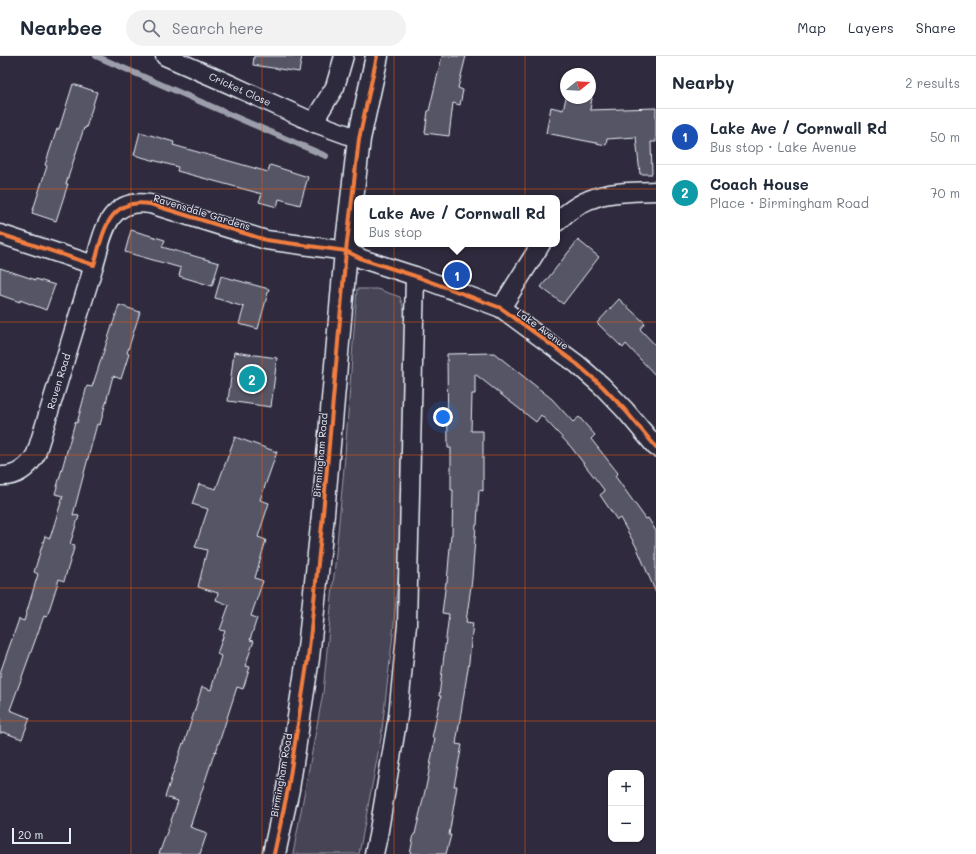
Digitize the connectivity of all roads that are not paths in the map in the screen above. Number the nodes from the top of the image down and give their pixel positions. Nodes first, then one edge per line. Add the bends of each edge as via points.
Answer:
1 (165, 56) edge
2 (344, 56) edge
3 (377, 56) edge
4 (315, 124) junction
5 (359, 139) junction
6 (656, 192) edge
7 (560, 219) edge
8 (0, 234) edge
9 (540, 247) edge
10 (346, 250) junction
11 (94, 265) junction
12 (416, 276) junction
13 (501, 308) junction
14 (656, 448) edge
15 (0, 476) edge
16 (274, 854) edge
17 (374, 854) edge

1 - 4 street, Cricket Close
2 - 4 street via 335,87
3 - 5 highway, Birmingham Road
4 - 5 street, Cricket Close
5 - 10 highway, Birmingham Road
6 - 7 street via 607,194 577,206
8 - 11 street
9 - 13 street
10 - 11 street, Ravensdale Gardens via 266,240 141,203 124,206 111,217
10 - 12 street, Lake Avenue via 362,259
10 - 16 highway, Birmingham Road via 308,658 288,788
11 - 15 street, Raven Road via 36,454 20,472 6,477
12 - 13 street, Lake Avenue
12 - 17 street via 407,625 398,716
13 - 14 street, Lake Avenue via 577,364 597,382 625,410

